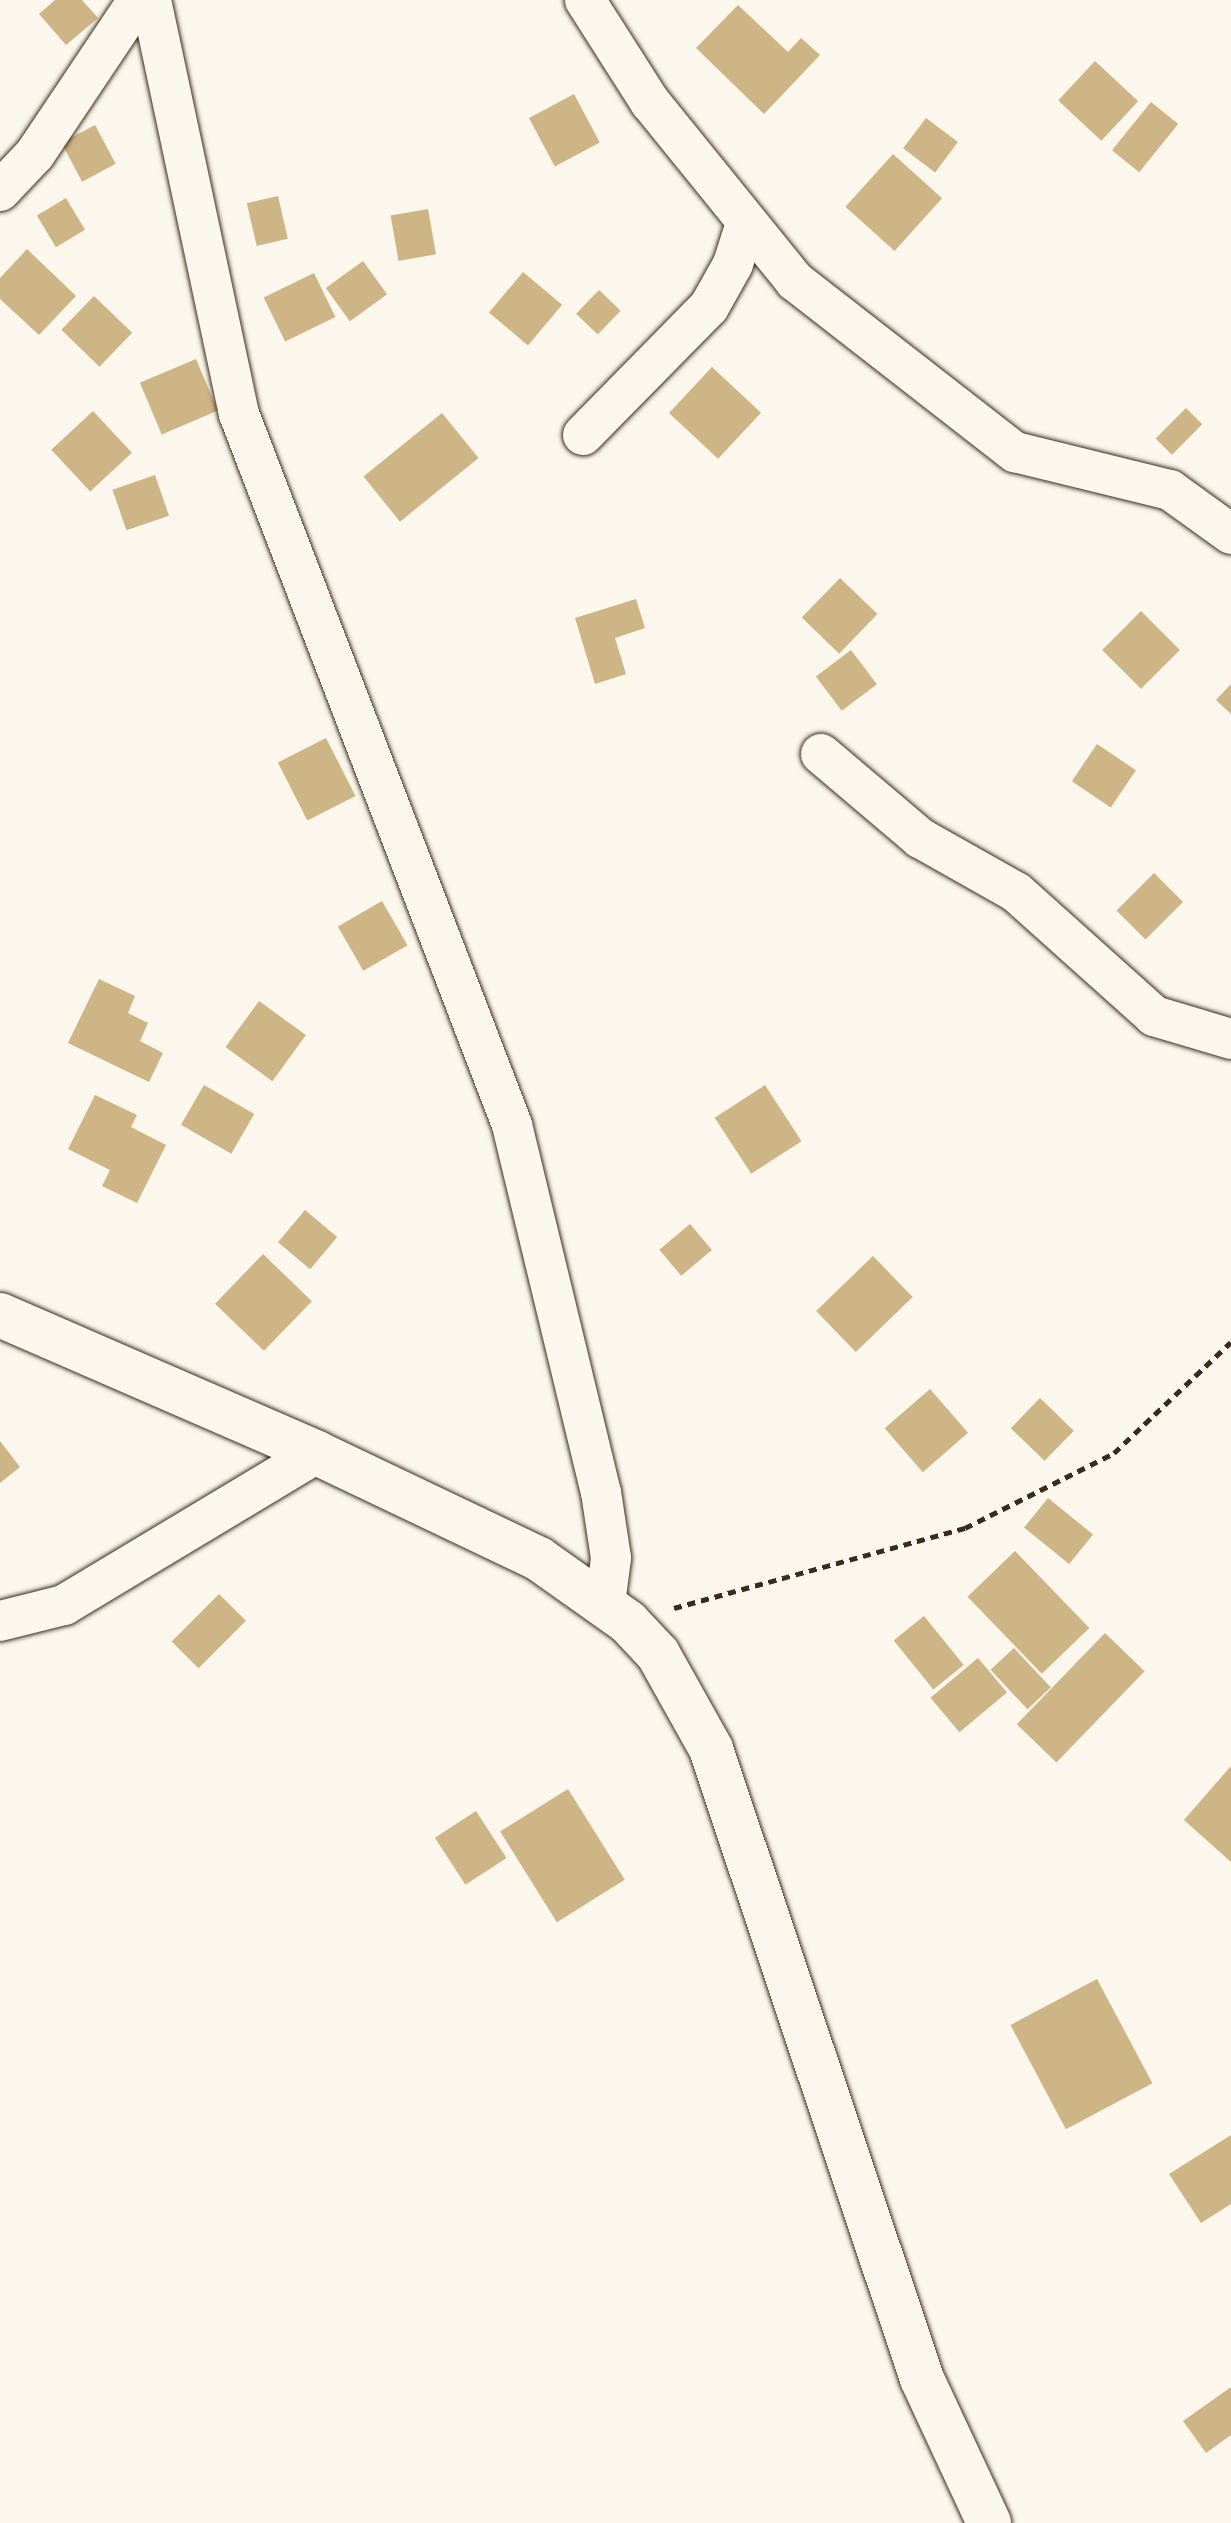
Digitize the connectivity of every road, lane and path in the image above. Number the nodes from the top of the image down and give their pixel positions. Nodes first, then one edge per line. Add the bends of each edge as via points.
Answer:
1 (138, 0) edge
2 (151, 0) edge
3 (585, 0) edge
4 (0, 191) edge
5 (746, 223) junction
6 (583, 435) dead end
7 (1231, 534) edge
8 (821, 754) dead end
9 (1231, 1039) edge
10 (0, 1315) edge
11 (1231, 1342) edge
12 (317, 1453) junction
13 (616, 1613) junction
14 (0, 1621) edge
15 (989, 2523) edge

1 - 4 street via 35,154
2 - 13 street via 239,414 512,1125 601,1492
3 - 5 street via 650,102
5 - 6 street via 733,264 709,307
5 - 7 street via 795,281 1015,452 1170,490
8 - 9 street via 920,838 1016,892 1154,1016
10 - 12 street
11 - 13 path via 1114,1453 965,1528
12 - 13 street via 539,1559
12 - 14 street via 64,1605
13 - 15 street via 658,1654 711,1749 922,2379

